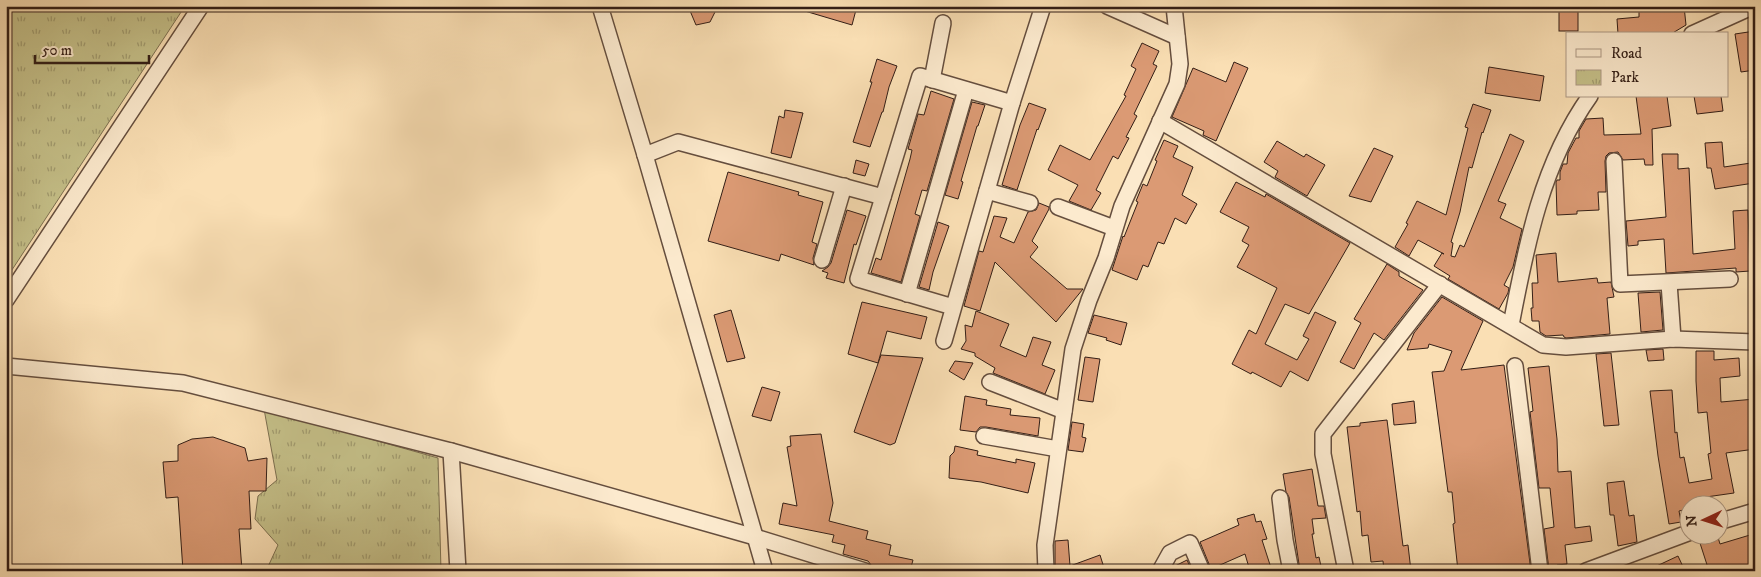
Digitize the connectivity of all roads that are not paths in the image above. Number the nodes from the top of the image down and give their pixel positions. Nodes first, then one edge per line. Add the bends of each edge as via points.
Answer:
1 (201, 6) edge
2 (600, 6) edge
3 (1043, 6) edge
4 (1107, 6) edge
5 (1174, 6) edge
6 (1754, 6) edge
7 (943, 23) dead end
8 (1696, 32) edge
9 (1177, 37) junction
10 (932, 80) junction
11 (966, 90) junction
12 (1589, 98) edge
13 (1012, 103) junction
14 (1160, 121) junction
15 (645, 156) junction
16 (1614, 161) dead end
17 (844, 186) junction
18 (987, 191) junction
19 (883, 197) junction
20 (1030, 203) dead end
21 (1058, 207) dead end
22 (1114, 228) junction
23 (822, 260) dead end
24 (1730, 280) dead end
25 (1669, 283) junction
26 (1440, 284) junction
27 (907, 294) junction
28 (6, 300) edge
29 (953, 307) junction
30 (1511, 325) junction
31 (1673, 339) junction
32 (944, 341) dead end
33 (1755, 342) edge
34 (6, 366) edge
35 (1515, 366) dead end
36 (990, 382) dead end
37 (1064, 411) junction
38 (984, 436) dead end
39 (1058, 448) junction
40 (451, 451) junction
41 (1280, 498) dead end
42 (1755, 511) edge
43 (1728, 519) edge
44 (755, 537) junction
45 (1678, 537) edge
46 (863, 570) edge
47 (458, 571) edge
48 (765, 571) edge
49 (1046, 571) edge
50 (1160, 571) edge
51 (1202, 571) edge
52 (1291, 571) edge
53 (1346, 571) edge
54 (1540, 571) edge
55 (1586, 571) edge

1 - 28 street
2 - 15 street
3 - 13 street
4 - 9 street
5 - 9 street
6 - 8 street
7 - 10 street
9 - 14 street via 1180,64 1177,84
10 - 11 street
10 - 19 street via 920,76
11 - 13 street
11 - 27 street
12 - 30 street via 1573,120 1540,200 1524,252
13 - 18 street
14 - 22 street
14 - 26 street
15 - 17 street via 678,142
15 - 44 street
16 - 25 street via 1620,284
17 - 19 street
17 - 23 street
18 - 20 street
18 - 29 street
19 - 27 street via 858,279
21 - 22 street
22 - 37 street via 1073,349
24 - 25 street
25 - 31 street
26 - 30 street
26 - 53 street via 1323,434 1323,454
27 - 29 street
29 - 32 street
30 - 31 street via 1543,345 1566,347
31 - 33 street
34 - 40 street via 183,383
35 - 54 street
36 - 37 street
37 - 39 street
38 - 39 street
39 - 49 street via 1045,545
40 - 44 street
40 - 47 street
41 - 52 street
42 - 43 street
44 - 46 street
44 - 48 street
45 - 55 street
50 - 51 street via 1170,553 1190,543

